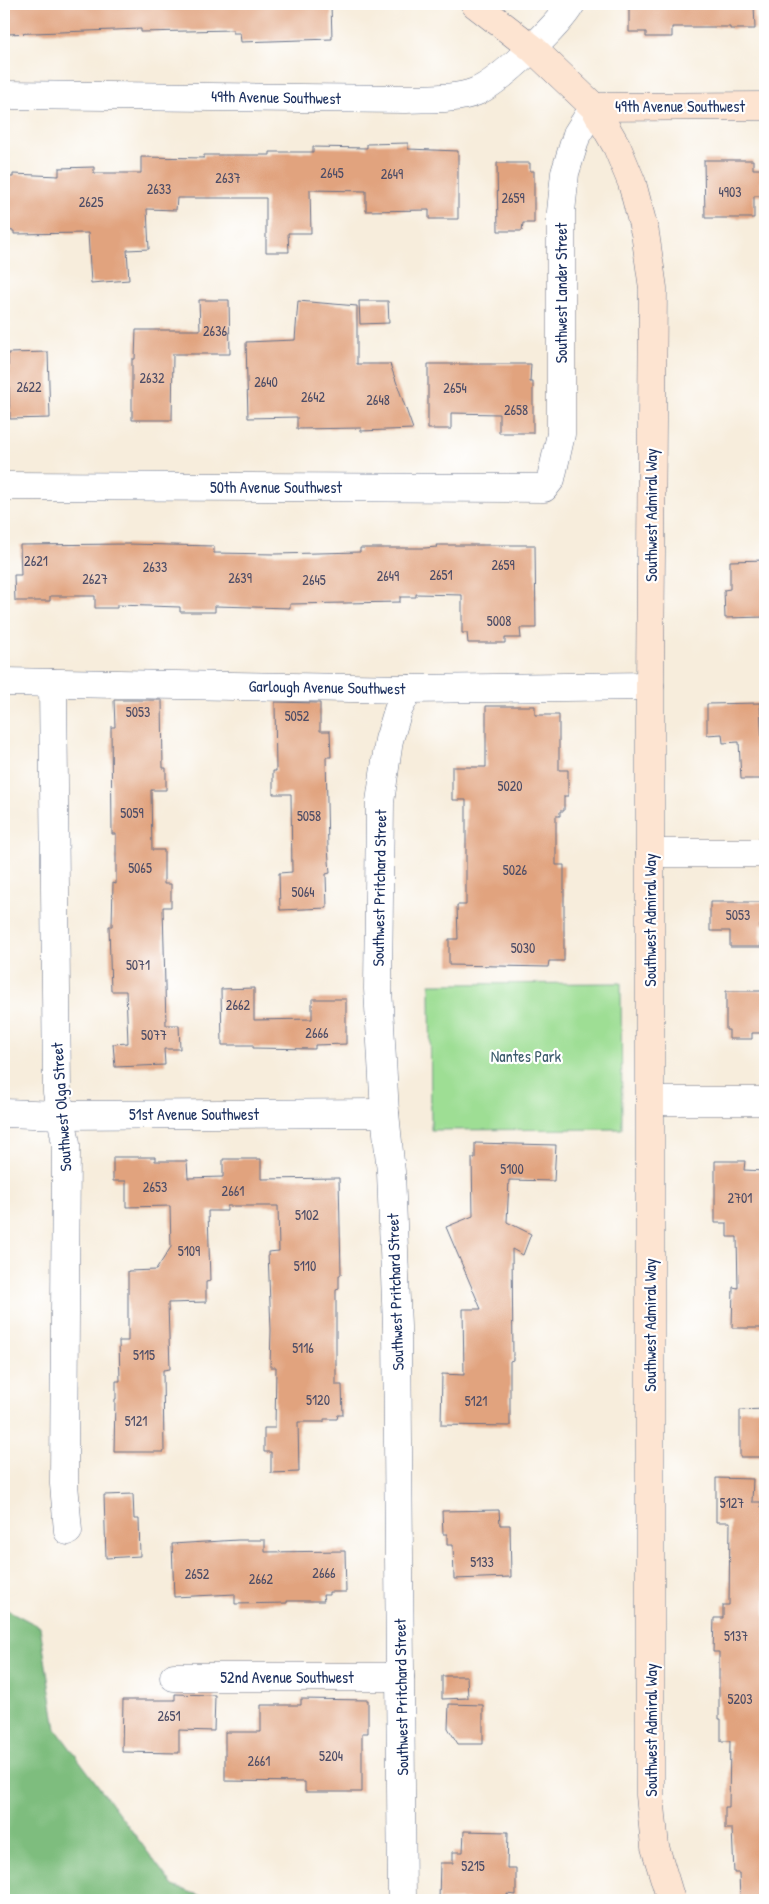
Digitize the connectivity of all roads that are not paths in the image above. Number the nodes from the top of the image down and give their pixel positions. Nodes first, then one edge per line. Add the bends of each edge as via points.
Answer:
1 (475, 4) edge
2 (572, 4) edge
3 (532, 48) junction
4 (4, 95) edge
5 (765, 106) edge
6 (594, 107) junction
7 (548, 485) joint
8 (4, 486) edge
9 (4, 682) edge
10 (53, 683) junction
11 (650, 686) junction
12 (409, 689) junction
13 (650, 853) junction
14 (765, 853) edge
15 (765, 1101) edge
16 (650, 1102) junction
17 (4, 1113) edge
18 (385, 1113) junction
19 (61, 1115) junction
20 (68, 1531) dead end
21 (174, 1676) dead end
22 (400, 1677) junction
23 (402, 1900) edge
24 (671, 1900) edge

1 - 3 main road, Southwest Admiral Way
2 - 3 street
3 - 4 street, 49th Avenue Southwest via 496,80 476,92 450,97
3 - 6 main road, Southwest Admiral Way
5 - 6 main road, 49th Avenue Southwest
6 - 7 street, Southwest Lander Street via 577,134 565,173 561,212 561,434
6 - 11 main road, Southwest Admiral Way via 617,147 632,183 645,233 653,288
7 - 8 street, 50th Avenue Southwest via 534,489
9 - 10 street, Garlough Avenue Southwest
10 - 12 street, Garlough Avenue Southwest
10 - 19 street, Southwest Olga Street via 57,1092
11 - 12 street, Garlough Avenue Southwest
11 - 13 main road, Southwest Admiral Way
12 - 18 street, Southwest Pritchard Street via 398,710 389,740 380,802 378,989
13 - 14 street
13 - 16 main road, Southwest Admiral Way
15 - 16 street
16 - 24 main road, Southwest Admiral Way via 650,1795 655,1847
17 - 19 street, 51st Avenue Southwest
18 - 19 street, 51st Avenue Southwest
18 - 22 street, Southwest Pritchard Street via 392,1172 397,1327
19 - 20 street, Southwest Olga Street via 66,1144 64,1484
21 - 22 street, 52nd Avenue Southwest
22 - 23 street, Southwest Pritchard Street

